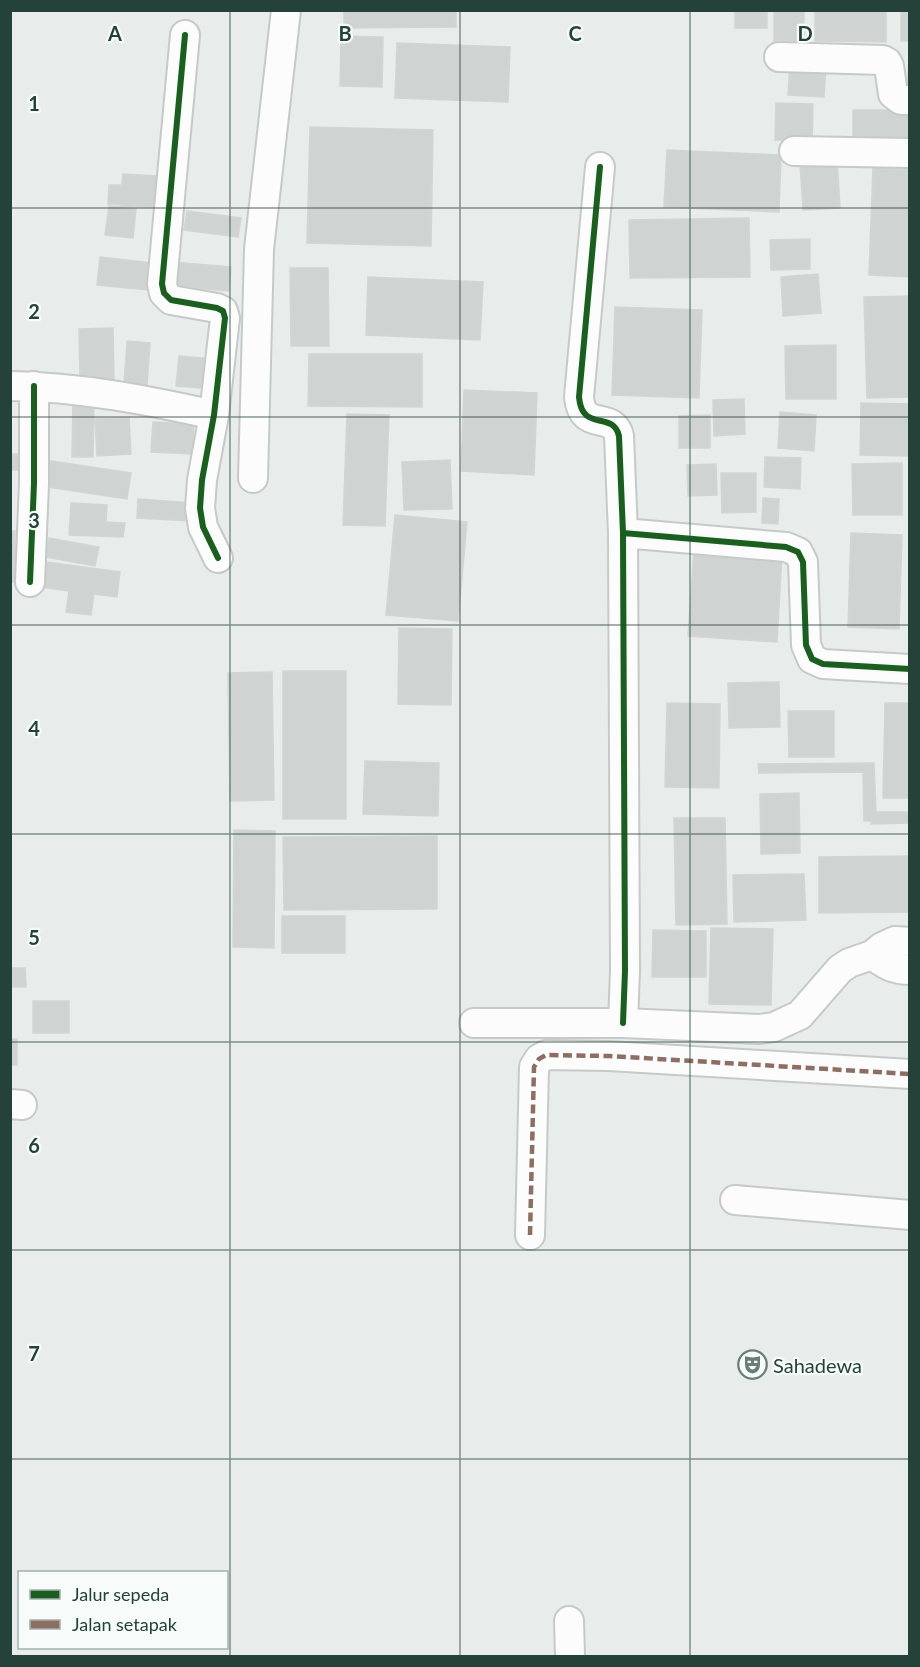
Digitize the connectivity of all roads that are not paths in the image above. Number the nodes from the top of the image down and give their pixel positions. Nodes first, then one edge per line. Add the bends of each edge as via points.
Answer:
1 (286, 10) edge
2 (185, 35) dead end
3 (778, 57) dead end
4 (909, 100) edge
5 (794, 152) dead end
6 (909, 153) edge
7 (600, 167) dead end
8 (22, 386) edge
9 (214, 414) junction
10 (254, 478) dead end
11 (623, 533) junction
12 (218, 558) dead end
13 (30, 582) dead end
14 (904, 661) edge
15 (909, 942) edge
16 (873, 955) junction
17 (909, 970) edge
18 (474, 1023) dead end
19 (623, 1023) junction
20 (909, 1074) edge
21 (735, 1200) dead end
22 (909, 1215) edge
23 (530, 1235) dead end
24 (569, 1621) dead end
25 (570, 1656) edge

1 - 10 street via 259,249
2 - 9 street via 162,284 171,300 223,311
3 - 4 street via 883,60 889,66 893,94
5 - 6 street
7 - 11 street via 579,397 588,417 613,424 618,431
8 - 9 street via 167,404
8 - 13 street via 34,483
9 - 12 street via 200,508 203,527
11 - 14 street via 786,547 798,552 803,562 806,645 812,659 823,664
11 - 19 street
15 - 16 street via 895,942
16 - 17 street via 896,970
16 - 19 street via 840,969 800,1015 774,1027
18 - 19 street
20 - 23 street via 546,1055 534,1067
21 - 22 street
24 - 25 street

